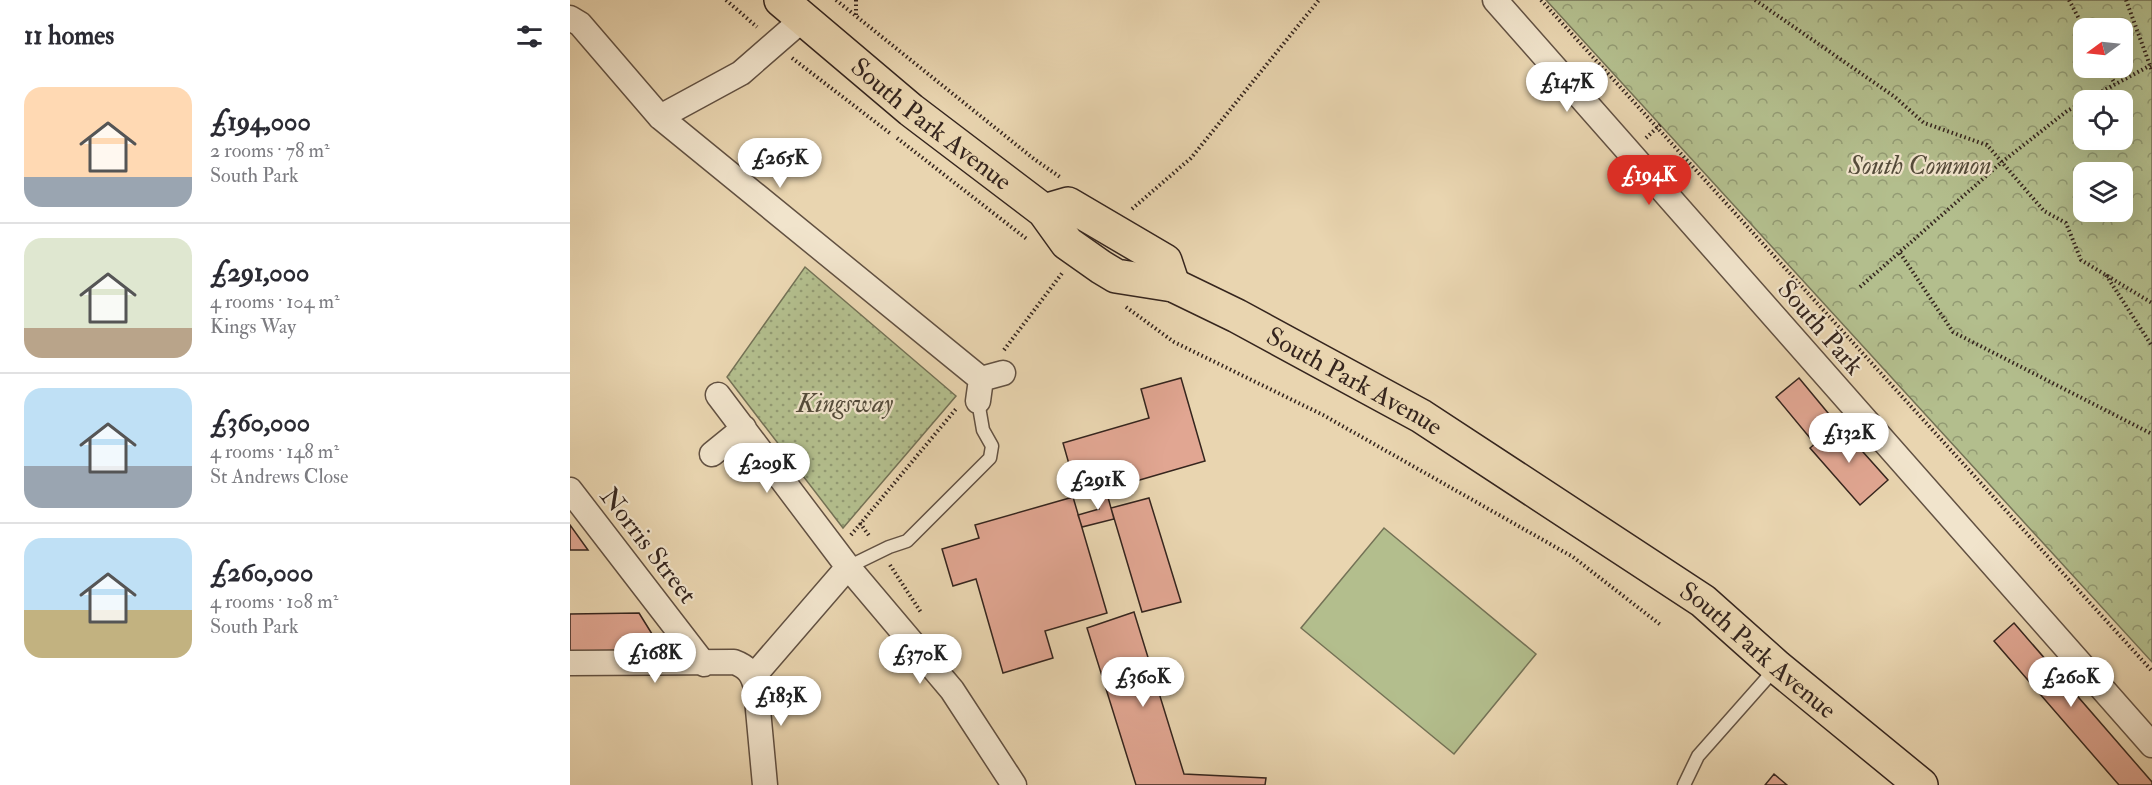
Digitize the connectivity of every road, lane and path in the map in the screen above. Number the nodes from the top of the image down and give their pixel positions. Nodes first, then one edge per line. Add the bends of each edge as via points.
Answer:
1 (836, 0) edge
2 (856, 0) edge
3 (1319, 0) edge
4 (1495, 0) edge
5 (1541, 0) edge
6 (1755, 0) edge
7 (2069, 0) edge
8 (2126, 0) edge
9 (792, 10) edge
10 (570, 18) edge
11 (856, 18) junction
12 (2079, 18) edge
13 (2151, 65) edge
14 (2152, 71) edge
15 (2112, 78) edge
16 (2115, 84) junction
17 (2104, 90) edge
18 (2073, 108) edge
19 (660, 117) junction
20 (2002, 162) junction
21 (1068, 182) dead end
22 (1124, 213) dead end
23 (1900, 253) junction
24 (2105, 274) junction
25 (1860, 287) dead end
26 (1120, 302) dead end
27 (2152, 303) edge
28 (2152, 346) edge
29 (987, 384) joint
30 (718, 395) dead end
31 (744, 428) junction
32 (2152, 434) edge
33 (712, 454) dead end
34 (573, 496) edge
35 (848, 567) junction
36 (1662, 626) dead end
37 (570, 663) edge
38 (704, 664) junction
39 (1777, 667) junction
40 (2152, 671) edge
41 (753, 677) junction
42 (2152, 745) edge
43 (765, 785) edge
44 (1014, 785) edge
45 (1683, 785) edge
46 (1921, 785) edge

1 - 11 path
2 - 11 path
3 - 22 path via 1191,158
4 - 42 street, South Park
5 - 40 path
6 - 20 path via 1895,97 1924,123 1987,145
7 - 12 path
8 - 13 path
9 - 19 street via 741,73
9 - 39 main road, South Park Avenue via 920,117 1044,211 1067,243 1116,276 1173,285 1421,416 1703,601
10 - 19 street via 580,24
11 - 21 path
13 - 14 path
13 - 16 path
15 - 16 path
16 - 17 path
18 - 20 path
19 - 29 street
20 - 23 path
20 - 24 path via 2044,211 2066,223 2081,260
23 - 25 path
23 - 32 path via 1953,332
24 - 27 path
24 - 28 path
26 - 36 path via 1174,342 1323,415 1573,557
29 - 35 lane via 983,430 992,446 990,458 907,541
30 - 31 street
31 - 33 street
31 - 35 street
34 - 38 street, Norris Street
35 - 41 street
35 - 44 street via 952,690
37 - 38 street
38 - 41 street via 734,662 745,666
39 - 45 lane via 1698,756
39 - 46 main road, South Park Avenue
41 - 43 street

